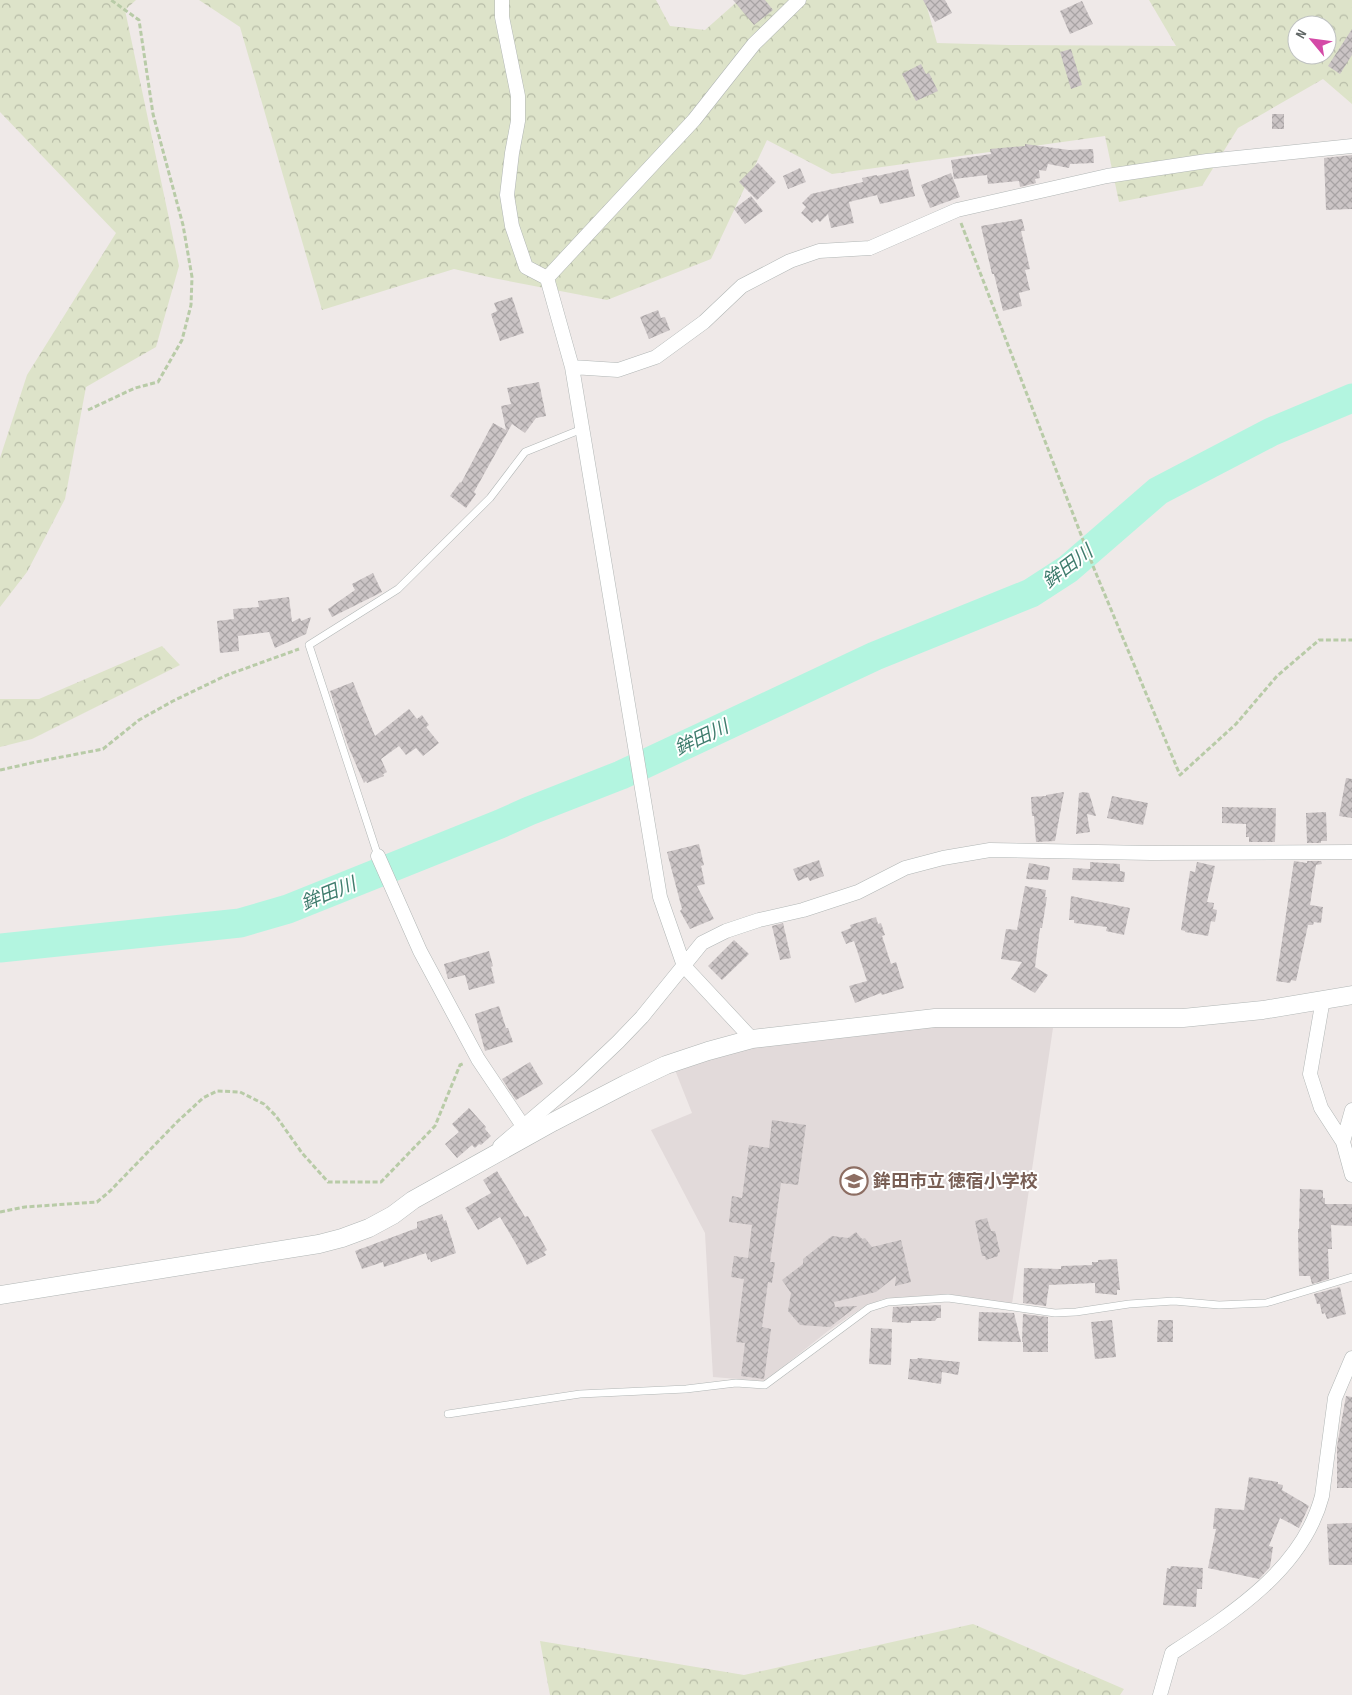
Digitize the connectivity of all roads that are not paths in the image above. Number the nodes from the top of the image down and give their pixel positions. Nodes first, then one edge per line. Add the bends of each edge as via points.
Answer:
1 (502, 0) edge
2 (799, 0) edge
3 (1352, 146) edge
4 (547, 278) junction
5 (572, 368) junction
6 (582, 429) junction
7 (1352, 852) edge
8 (378, 856) joint
9 (684, 966) junction
10 (1352, 995) edge
11 (1323, 999) junction
12 (752, 1039) junction
13 (1352, 1110) edge
14 (523, 1126) junction
15 (1343, 1142) junction
16 (483, 1161) junction
17 (1352, 1175) edge
18 (1352, 1277) edge
19 (0, 1295) edge
20 (1352, 1358) edge
21 (448, 1414) dead end
22 (1160, 1695) edge

1 - 4 street via 502,17 518,96 518,122 508,194 512,226 526,267
2 - 4 street via 754,44 694,120
3 - 5 street via 1207,161 1107,176 956,210 870,248 819,251 790,261 742,286 704,322 656,357 618,370
4 - 5 street
5 - 6 street
6 - 8 lane via 525,452 490,498 398,589 309,645
6 - 9 street via 660,897
7 - 9 street via 990,850 943,858 905,868 858,892 726,930 702,943
8 - 14 street via 420,951 478,1058
9 - 12 street
9 - 14 street via 618,1042
10 - 11 street
11 - 12 street via 1263,1010 1183,1018 935,1018
11 - 15 street via 1310,1074 1321,1108
12 - 16 street via 658,1069
13 - 15 street
14 - 16 street
15 - 17 street
16 - 19 street via 413,1200 393,1215 342,1238
18 - 21 lane via 1266,1303 1165,1302 1055,1313 948,1298 888,1302 869,1308 765,1385 736,1383 580,1394
20 - 22 street via 1335,1398 1319,1508 1303,1541 1270,1581 1222,1621 1172,1654

